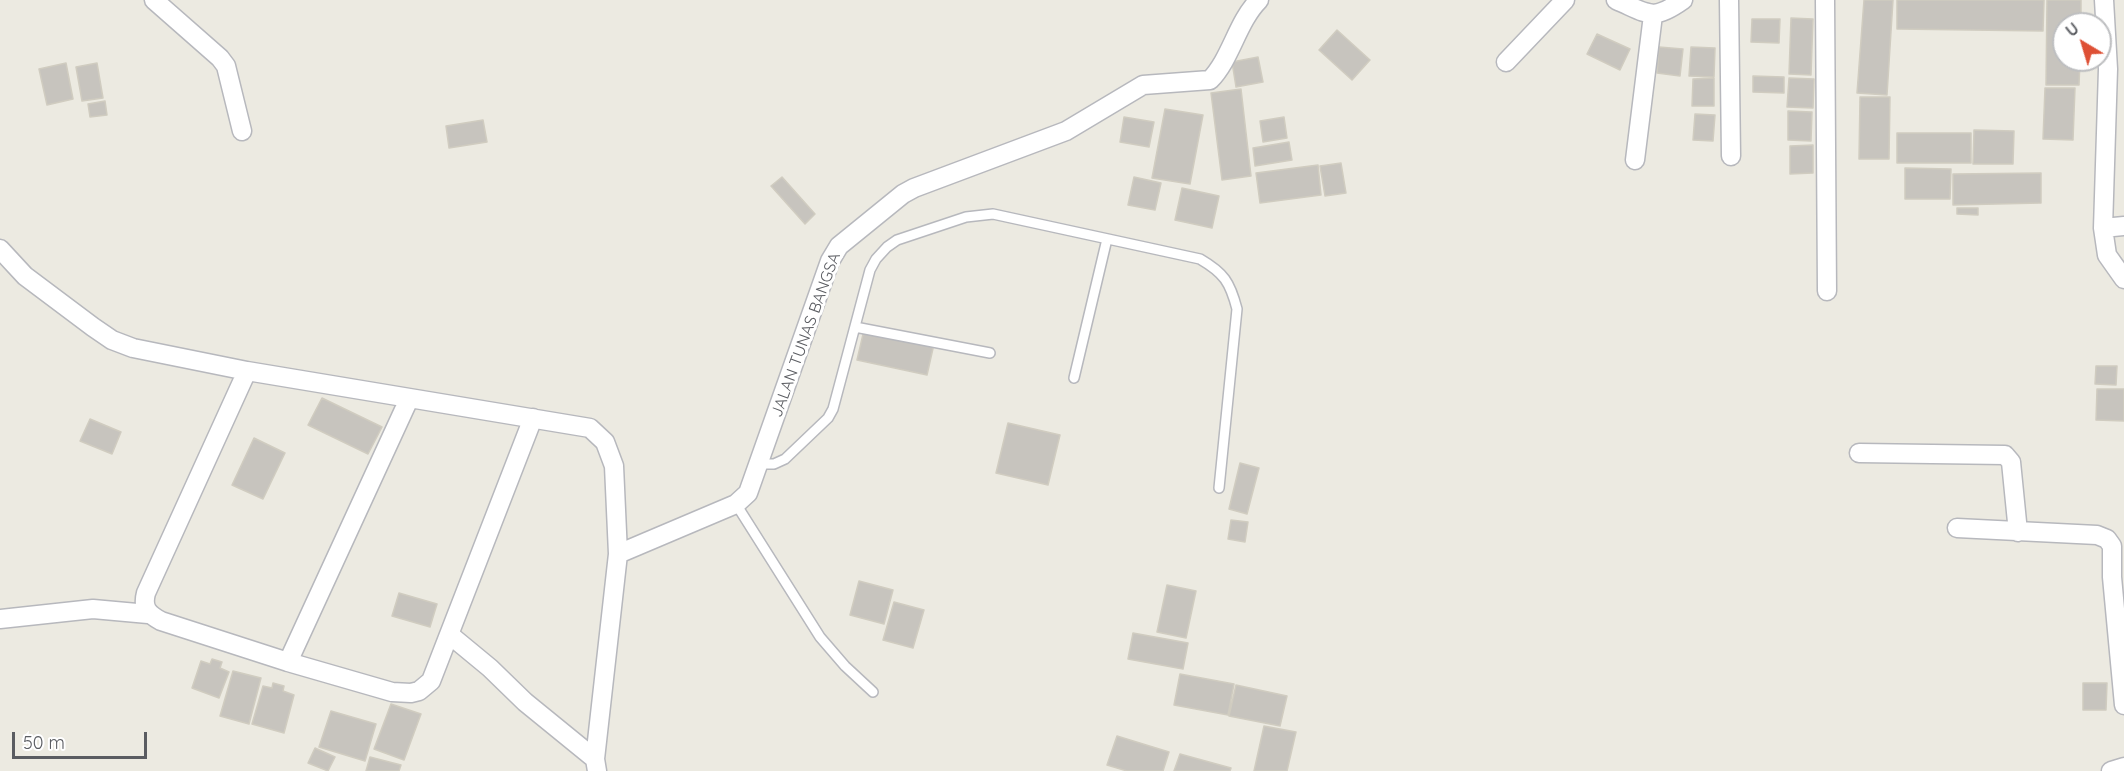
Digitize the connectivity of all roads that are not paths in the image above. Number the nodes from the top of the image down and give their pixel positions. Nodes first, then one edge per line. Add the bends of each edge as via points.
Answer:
1 (154, 0) edge
2 (1259, 0) edge
3 (1565, 0) edge
4 (1616, 0) edge
5 (1683, 0) edge
6 (1729, 0) edge
7 (1825, 0) edge
8 (2104, 0) edge
9 (1653, 15) junction
10 (1506, 62) dead end
11 (2116, 69) edge
12 (242, 131) dead end
13 (1731, 156) dead end
14 (1635, 160) dead end
15 (2124, 226) edge
16 (2103, 228) junction
17 (1107, 239) junction
18 (0, 249) edge
19 (2124, 279) edge
20 (1827, 291) dead end
21 (855, 327) junction
22 (990, 354) dead end
23 (247, 371) junction
24 (1074, 378) dead end
25 (409, 399) junction
26 (533, 418) junction
27 (1859, 453) dead end
28 (760, 464) junction
29 (1219, 488) dead end
30 (736, 504) junction
31 (1957, 528) dead end
32 (2018, 532) junction
33 (618, 554) junction
34 (148, 614) junction
35 (0, 619) edge
36 (450, 635) junction
37 (288, 662) junction
38 (873, 692) dead end
39 (2124, 705) edge
40 (596, 765) edge
41 (2124, 767) edge
42 (2111, 771) edge

1 - 12 street via 226,66
2 - 28 street, JALAN TUNAS BANGSA via 1210,80 1143,85 1066,131 914,188 839,246 830,261
3 - 10 street
4 - 9 street
5 - 9 street via 1668,11
6 - 13 street
7 - 20 street
8 - 11 street
9 - 14 street
11 - 16 street
15 - 16 street
16 - 19 street via 2107,255
17 - 21 lane via 993,214 966,218 897,240 870,270
17 - 24 lane
17 - 29 lane via 1200,259 1218,269 1232,289 1237,309
18 - 23 street via 25,276 112,340 133,348
21 - 22 lane
21 - 28 lane via 828,418 785,459
23 - 25 street
23 - 34 street via 146,593
25 - 26 street
25 - 37 street
26 - 33 street via 590,428 605,442 614,466
26 - 36 street
27 - 32 street via 2005,455 2011,462
28 - 30 street, JALAN TUNAS BANGSA via 748,493
30 - 33 street
30 - 38 lane via 820,637
31 - 32 street
32 - 39 street via 2097,535 2112,546
33 - 40 street
34 - 35 street via 93,609
34 - 37 street
36 - 37 street via 431,681 411,693 392,692
36 - 40 street
41 - 42 street

